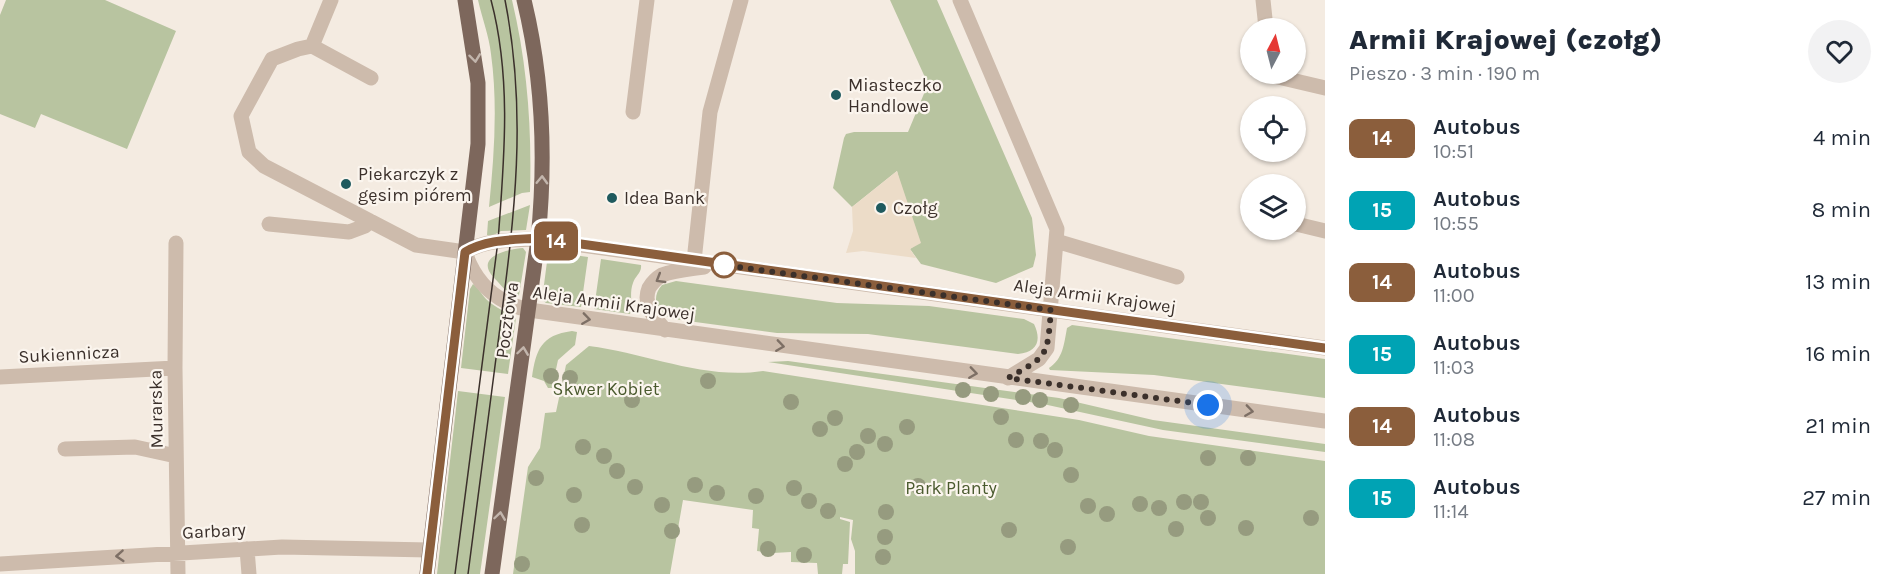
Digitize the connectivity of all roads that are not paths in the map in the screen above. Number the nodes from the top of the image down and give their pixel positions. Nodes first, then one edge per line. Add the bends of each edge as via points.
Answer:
1 (331, 0) edge
2 (465, 0) edge
3 (524, 0) edge
4 (647, 0) edge
5 (739, 0) edge
6 (960, 0) edge
7 (1263, 0) edge
8 (1265, 18) edge
9 (312, 46) junction
10 (371, 78) dead end
11 (1306, 84) edge
12 (1325, 88) edge
13 (633, 112) dead end
14 (370, 221) junction
15 (269, 224) dead end
16 (1306, 226) edge
17 (1325, 231) edge
18 (538, 238) junction
19 (1056, 241) junction
20 (176, 243) dead end
21 (465, 252) junction
22 (694, 261) junction
23 (716, 264) junction
24 (1177, 277) dead end
25 (529, 310) junction
26 (1051, 310) junction
27 (665, 330) junction
28 (1325, 348) edge
29 (175, 368) junction
30 (0, 377) edge
31 (1008, 378) junction
32 (1325, 421) edge
33 (65, 449) dead end
34 (176, 456) junction
35 (247, 549) junction
36 (429, 550) junction
37 (178, 553) junction
38 (0, 564) edge
39 (178, 574) edge
40 (249, 574) edge
41 (427, 574) edge
42 (492, 574) edge

1 - 9 street
2 -> 21 main road via 475,53 479,113
18 -> 3 main road, Pocztowa via 542,129 533,41
4 - 13 street
5 - 22 street via 710,112
6 - 19 street via 1053,218
7 - 8 street
9 - 10 street
9 - 14 street via 272,59 241,116 249,152 264,166
11 - 12 street
14 - 15 street via 349,232
14 - 21 street via 416,244
16 - 17 street
18 - 21 street, Aleja Armii Krajowej via 498,241
18 - 22 street, Aleja Armii Krajowej
18 - 25 main road, Pocztowa
19 - 24 street
19 - 26 street
20 - 29 street, Murarska
21 - 25 street, Aleja Armii Krajowej via 470,268 491,293 503,302
21 - 36 main road
22 - 23 street, Aleja Armii Krajowej
23 - 26 street, Aleja Armii Krajowej
23 -> 27 street via 663,275 651,285 651,314
25 -> 27 street, Aleja Armii Krajowej
42 -> 25 main road, Pocztowa
26 - 28 street, Aleja Armii Krajowej
26 - 31 street via 1044,354
27 -> 31 street, Aleja Armii Krajowej
29 - 30 street, Sukiennicza
29 - 34 street, Murarska
31 -> 32 street, Aleja Armii Krajowej
33 - 34 street via 135,447
34 - 37 street, Murarska
35 - 36 street, Garbary via 282,546
35 - 37 street, Garbary
35 - 40 street
36 - 41 main road
37 -> 38 street, Garbary
37 - 39 street, Murarska

